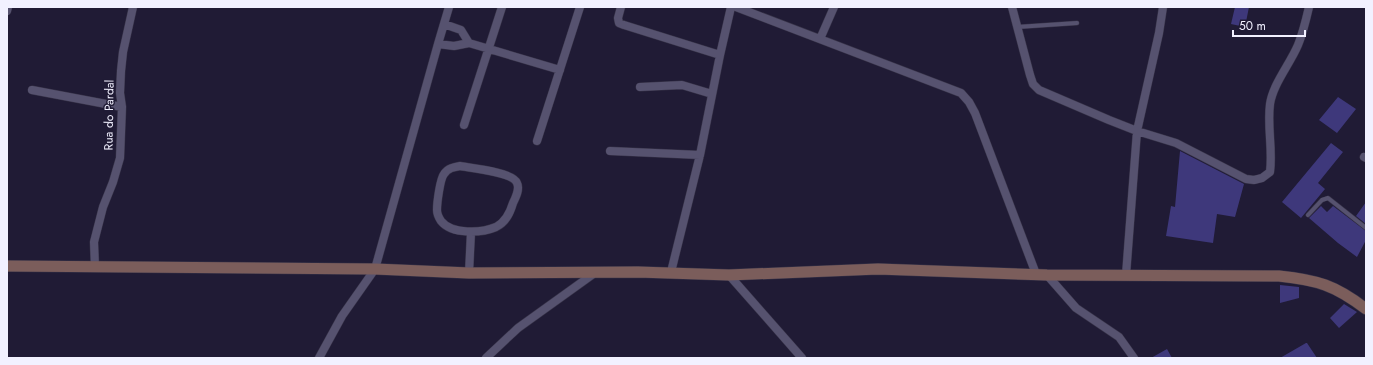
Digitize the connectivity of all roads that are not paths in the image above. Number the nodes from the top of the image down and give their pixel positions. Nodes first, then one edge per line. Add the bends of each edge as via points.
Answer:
1 (8, 7) edge
2 (133, 7) edge
3 (449, 7) edge
4 (502, 7) edge
5 (580, 7) edge
6 (621, 7) edge
7 (731, 7) edge
8 (736, 7) edge
9 (834, 7) edge
10 (1012, 7) edge
11 (1163, 7) edge
12 (1310, 7) edge
13 (7, 10) edge
14 (1077, 23) dead end
15 (444, 24) junction
16 (1017, 27) junction
17 (820, 39) junction
18 (469, 43) junction
19 (438, 44) junction
20 (488, 49) junction
21 (720, 55) junction
22 (560, 70) junction
23 (640, 87) dead end
24 (32, 90) dead end
25 (712, 94) junction
26 (122, 107) junction
27 (464, 126) dead end
28 (1137, 131) junction
29 (537, 141) dead end
30 (610, 151) dead end
31 (700, 155) junction
32 (1308, 216) dead end
33 (1366, 228) edge
34 (471, 232) junction
35 (7, 266) edge
36 (95, 267) junction
37 (375, 268) junction
38 (596, 272) junction
39 (671, 272) junction
40 (469, 273) junction
41 (729, 275) junction
42 (1041, 275) junction
43 (1126, 275) junction
44 (1366, 309) edge
45 (318, 358) edge
46 (486, 358) edge
47 (802, 358) edge
48 (1134, 358) edge

1 - 13 street
2 - 26 street, Rua do Pardal via 123,52 120,93
3 - 15 street
4 - 20 street
5 - 22 street
6 - 21 street via 619,23
7 - 21 street
8 - 17 street
9 - 17 street
10 - 16 street
11 - 28 street
12 - 28 street via 1298,44 1274,90 1270,104 1272,159 1270,172 1262,178 1246,179 1176,144
14 - 16 lane
15 - 18 street via 461,30
15 - 19 street
16 - 28 street via 1033,84 1039,90
17 - 42 street via 961,93 978,120
18 - 19 street via 454,46
18 - 20 street
19 - 37 street
20 - 22 street
20 - 27 street
21 - 25 street
22 - 29 street
23 - 25 street via 682,85
24 - 26 street
25 - 31 street
26 - 36 street, Rua do Pardal via 120,158 95,237
28 - 43 street
30 - 31 street
31 - 39 street
32 - 33 lane via 1322,200 1328,198
34 - 34 street via 497,226 506,220 518,189 514,178 483,169 460,166 450,169 443,175 437,211 440,220 446,226
34 - 40 street
35 - 36 main road
36 - 37 main road
37 - 40 main road
37 - 45 street via 342,316
38 - 39 main road
38 - 40 main road
38 - 46 street via 518,328
39 - 41 main road
41 - 42 main road via 878,269
41 - 47 street
42 - 43 main road
42 - 48 street via 1076,308 1119,337
43 - 44 main road via 1302,278 1337,290

